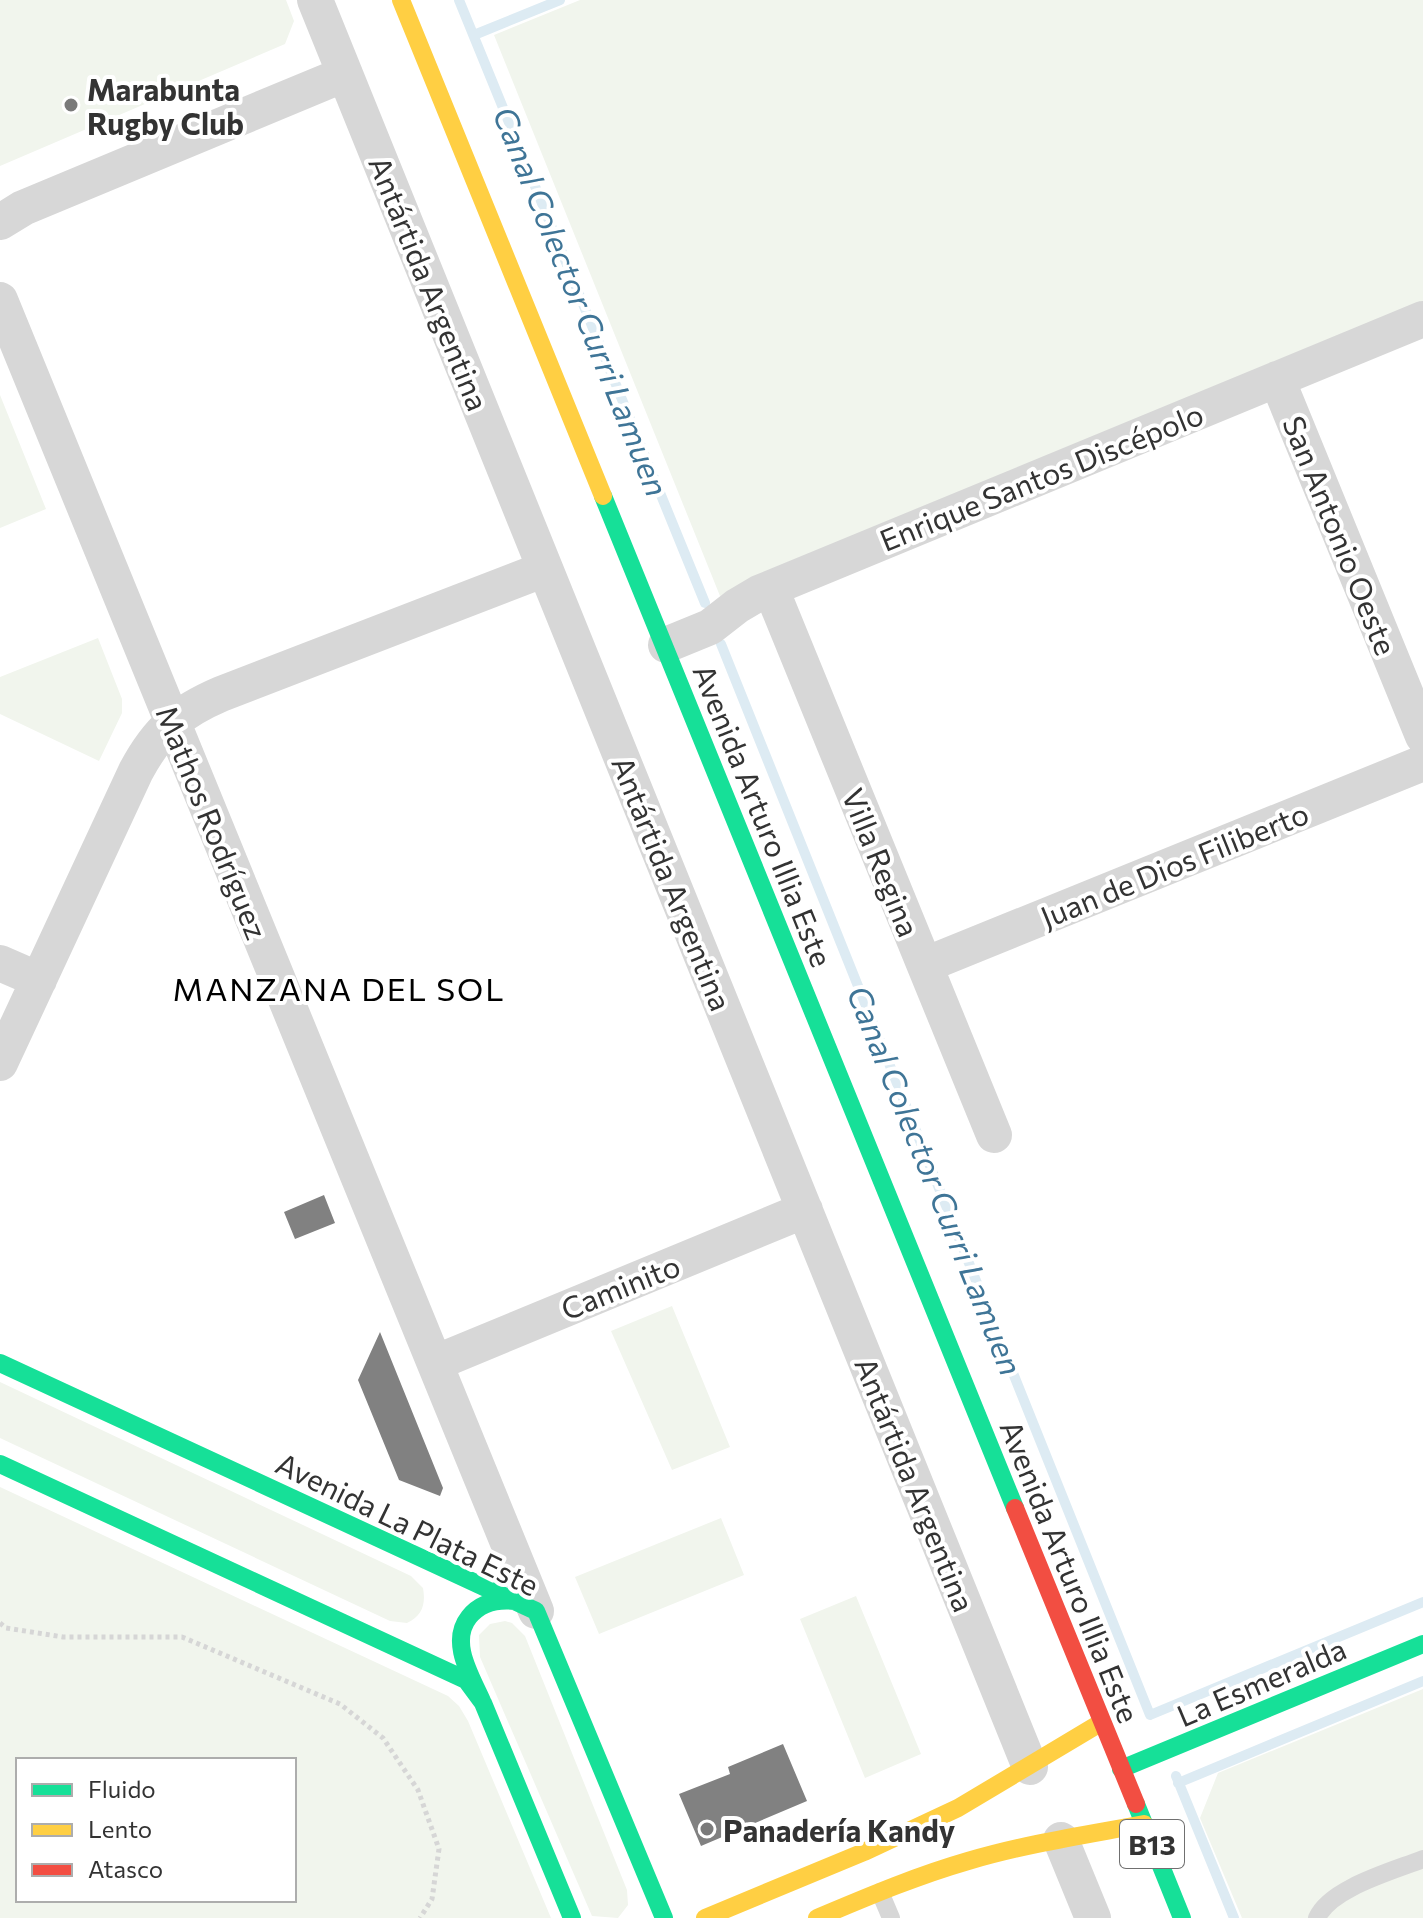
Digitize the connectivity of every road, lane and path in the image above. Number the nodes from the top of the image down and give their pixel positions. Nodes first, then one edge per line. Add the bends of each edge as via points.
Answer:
1 (315, 0) edge
2 (401, 0) edge
3 (345, 74) junction
4 (0, 222) edge
5 (0, 300) edge
6 (1423, 319) edge
7 (1277, 379) junction
8 (545, 569) junction
9 (771, 589) junction
10 (666, 645) junction
11 (172, 720) junction
12 (1423, 736) edge
13 (1423, 763) edge
14 (0, 963) edge
15 (925, 965) junction
16 (39, 980) junction
17 (0, 1063) edge
18 (994, 1135) dead end
19 (805, 1210) junction
20 (0, 1363) edge
21 (435, 1363) junction
22 (0, 1464) edge
23 (526, 1606) junction
24 (0, 1623) edge
25 (1423, 1644) edge
26 (483, 1703) junction
27 (1102, 1722) junction
28 (1030, 1767) junction
29 (1121, 1769) junction
30 (1144, 1824) junction
31 (1061, 1840) junction
32 (1423, 1859) edge
33 (880, 1892) junction
34 (420, 1918) edge
35 (572, 1918) edge
36 (664, 1918) edge
37 (705, 1918) edge
38 (817, 1918) edge
39 (891, 1918) edge
40 (1093, 1918) edge
41 (1182, 1918) edge
42 (1317, 1918) edge

1 - 3 street, Antártida Argentina
2 - 10 main road, Avenida Arturo Illia Este / B13
3 - 4 street
3 - 8 street, Antártida Argentina
5 - 11 street, Mathos Rodríguez
6 - 7 street, Enrique Santos Discépolo
7 - 9 street, Enrique Santos Discépolo
7 - 12 street, San Antonio Oeste
8 - 11 street via 221,694
8 - 19 street, Antártida Argentina
9 - 10 street, Enrique Santos Discépolo via 744,601 710,627
9 - 15 street, Villa Regina
10 - 27 main road, Avenida Arturo Illia Este / B13
11 - 16 street via 136,771
11 - 21 street, Mathos Rodríguez
13 - 15 street, Juan de Dios Filiberto
14 - 16 street
15 - 18 street, Villa Regina
16 - 17 street
19 - 21 street, Caminito
19 - 28 street, Antártida Argentina
20 - 23 main road, Avenida La Plata Este
21 - 23 street, Mathos Rodríguez
22 - 26 main road via 456,1675
23 - 26 main road via 502,1600 479,1607 461,1633 462,1653
23 - 36 main road, Avenida La Plata Este
24 - 34 path via 63,1637 182,1637 340,1704 383,1738 418,1790 439,1849 432,1899
25 - 29 main road, La Esmeralda
26 - 35 main road
27 - 28 main road
27 - 29 main road, Avenida Arturo Illia Este / B13
28 - 37 main road via 911,1831
29 - 30 main road, Avenida Arturo Illia Este / B13
30 - 31 main road
30 - 41 main road, Avenida Arturo Illia Este / B13
31 - 33 main road via 969,1861
31 - 40 street
32 - 42 lane via 1340,1894
33 - 38 main road
33 - 39 lane

